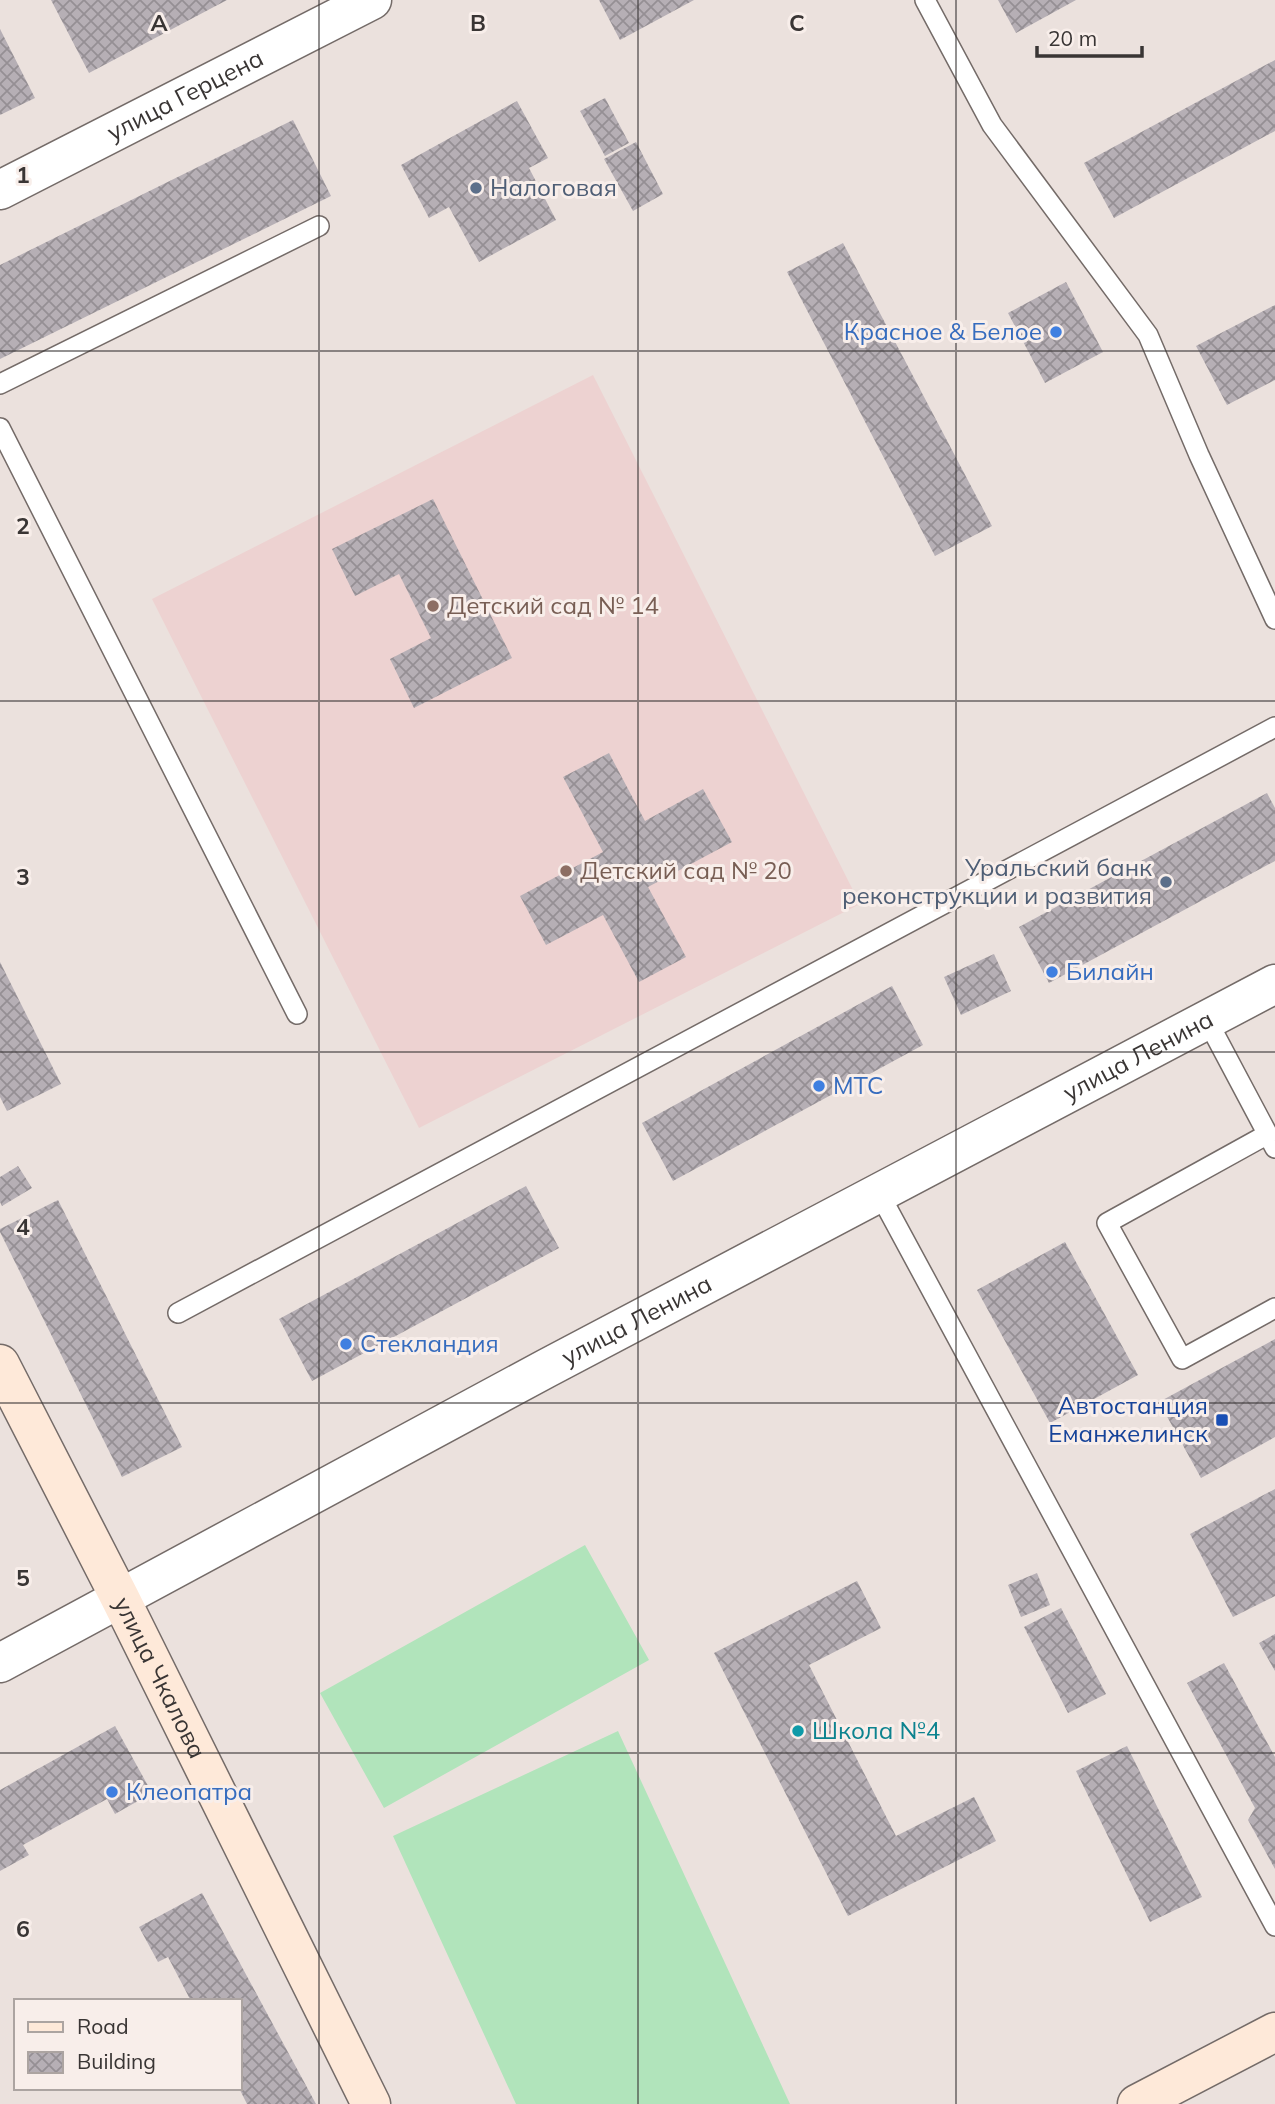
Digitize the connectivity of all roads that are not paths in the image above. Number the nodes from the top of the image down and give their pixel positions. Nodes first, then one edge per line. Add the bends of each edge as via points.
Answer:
1 (372, 0) edge
2 (925, 0) edge
3 (0, 190) edge
4 (319, 226) dead end
5 (0, 384) edge
6 (0, 428) edge
7 (1275, 619) edge
8 (1275, 727) edge
9 (1275, 985) edge
10 (297, 1014) dead end
11 (1207, 1020) junction
12 (1271, 1141) edge
13 (879, 1193) junction
14 (1275, 1308) edge
15 (178, 1313) dead end
16 (0, 1364) edge
17 (120, 1598) junction
18 (0, 1663) edge
19 (1275, 1926) edge
20 (1275, 2032) edge
21 (371, 2104) edge
22 (1138, 2104) edge

1 - 3 street, улица Герцена
2 - 7 lane via 992,125 1148,335
4 - 5 lane
6 - 10 lane
8 - 15 lane
9 - 11 street, улица Ленина
11 - 12 lane
11 - 13 street, улица Ленина
12 - 14 lane via 1107,1223 1182,1359
13 - 17 street, улица Ленина
13 - 19 lane
16 - 17 main road, улица Чкалова
17 - 18 street, улица Ленина
17 - 21 main road, улица Чкалова
20 - 22 main road

